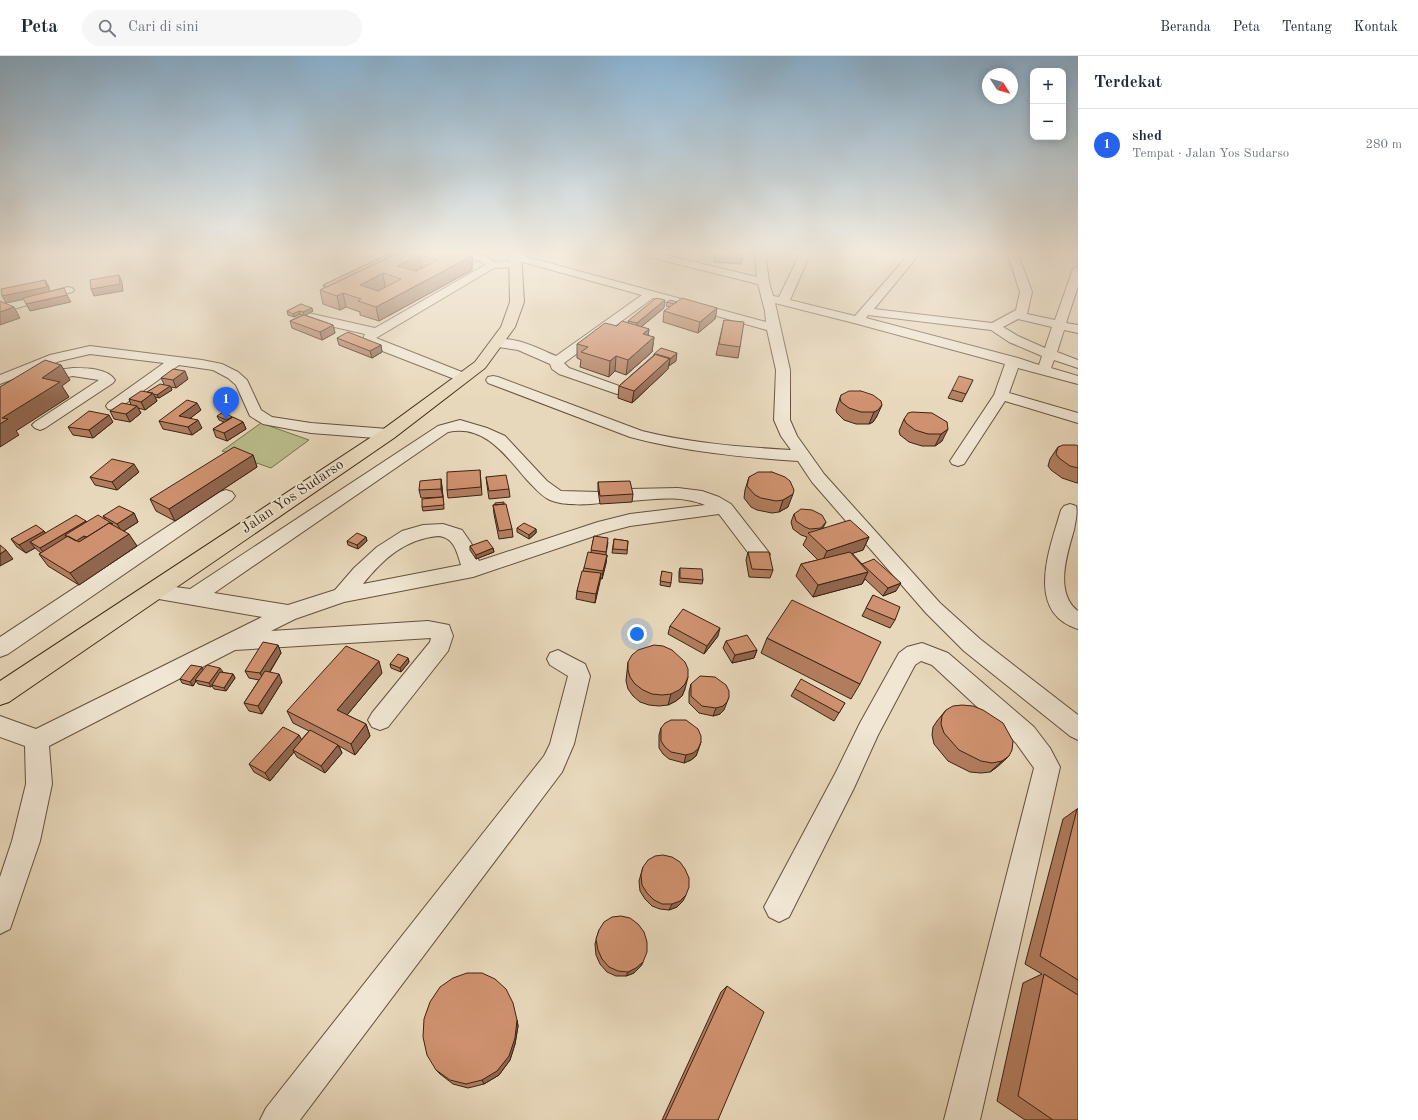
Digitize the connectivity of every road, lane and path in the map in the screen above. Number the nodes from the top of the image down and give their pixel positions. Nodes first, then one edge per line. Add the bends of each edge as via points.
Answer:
1 (26, 302) edge
2 (427, 302) edge
3 (517, 302) edge
4 (641, 302) edge
5 (678, 302) edge
6 (771, 302) edge
7 (802, 302) edge
8 (873, 302) edge
9 (1024, 302) edge
10 (1067, 302) edge
11 (0, 309) edge
12 (1016, 315) junction
13 (861, 316) junction
14 (308, 317) edge
15 (1059, 325) junction
16 (994, 327) junction
17 (773, 328) junction
18 (1078, 329) edge
19 (374, 332) junction
20 (497, 343) junction
21 (1049, 355) junction
22 (176, 361) junction
23 (1013, 361) junction
24 (558, 362) junction
25 (1078, 364) edge
26 (1044, 370) junction
27 (462, 377) junction
28 (0, 380) edge
29 (493, 380) dead end
30 (1078, 380) edge
31 (0, 388) edge
32 (617, 390) dead end
33 (1001, 395) junction
34 (113, 406) dead end
35 (1078, 418) edge
36 (40, 425) dead end
37 (388, 434) junction
38 (803, 456) junction
39 (958, 461) dead end
40 (226, 496) dead end
41 (630, 496) edge
42 (599, 498) edge
43 (724, 508) junction
44 (1070, 510) dead end
45 (760, 554) edge
46 (473, 570) junction
47 (153, 592) junction
48 (342, 595) junction
49 (192, 598) junction
50 (288, 613) junction
51 (1078, 621) edge
52 (230, 643) junction
53 (0, 648) edge
54 (558, 659) dead end
55 (0, 694) edge
56 (380, 720) dead end
57 (0, 726) edge
58 (1078, 729) edge
59 (38, 740) junction
60 (779, 906) dead end
61 (0, 919) edge
62 (278, 1120) edge
63 (962, 1120) edge

1 - 11 street
2 - 19 street
3 - 20 main road, Jalan Yos Sudarso via 508,327
4 - 24 street
5 - 17 street
6 - 17 street
7 - 13 street
8 - 13 street
9 - 12 street via 1022,312
10 - 15 street
12 - 15 street
12 - 16 street
13 - 16 street
13 - 23 street
14 - 19 street
15 - 18 street
15 - 21 street
16 - 21 street via 1011,339
17 - 38 street via 783,370 782,420 789,436
19 - 27 street via 369,337 372,342
20 - 24 street via 521,346
20 - 27 main road, Jalan Yos Sudarso via 480,365
21 - 25 street
21 - 26 street
22 - 28 street via 90,350 57,358
22 - 34 street
22 - 37 street via 217,367 233,375 242,384 255,413 268,421 311,428
23 - 26 street
23 - 33 street
24 - 32 street via 557,366 564,371
26 - 30 street
27 - 37 main road, Jalan Yos Sudarso
29 - 38 street via 658,440
31 - 36 street via 69,372 84,371 108,380
33 - 35 street
33 - 39 street
37 - 47 main road, Jalan Yos Sudarso
38 - 58 street via 818,478 933,608 972,645
40 - 53 street
41 - 43 street via 683,493 706,498
42 - 49 street via 556,496 541,485 499,439 460,425 443,429
43 - 45 street
43 - 46 street via 630,520 598,528
44 - 51 street via 1056,562 1055,592 1066,612
46 - 48 street
46 - 48 street via 457,536 447,530 429,529 402,538 384,550 359,573
47 - 49 street
47 - 55 main road, Jalan Yos Sudarso
48 - 50 street
49 - 50 street
50 - 52 street
52 - 56 street via 428,629 441,631 440,645
52 - 59 street
54 - 62 street via 577,670 579,676 562,744 553,764
57 - 59 street
59 - 61 street via 39,784 26,841
60 - 63 street via 906,659 922,652 940,659 1025,735 1047,767

